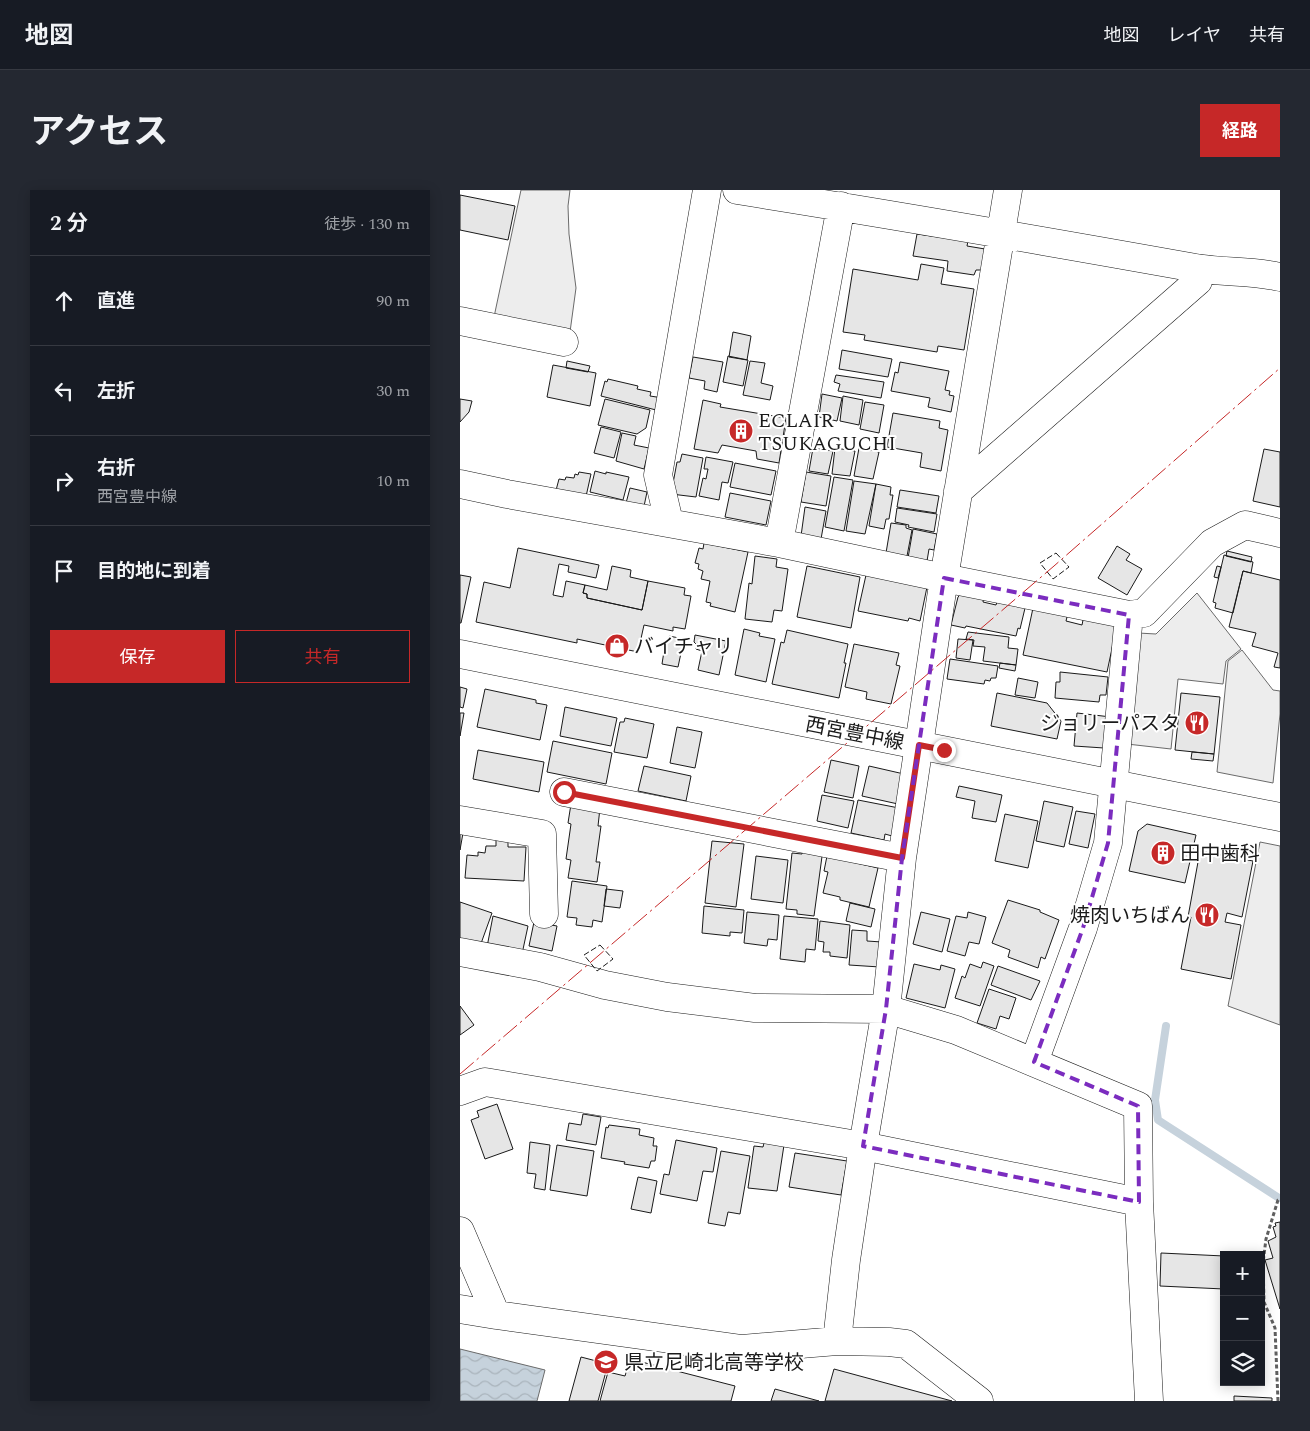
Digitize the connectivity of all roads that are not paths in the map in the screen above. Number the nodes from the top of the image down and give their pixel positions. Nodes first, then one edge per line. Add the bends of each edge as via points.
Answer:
1 (707, 190) edge
2 (737, 190) edge
3 (1008, 190) edge
4 (841, 206) junction
5 (1000, 233) junction
6 (1199, 269) junction
7 (1280, 277) edge
8 (460, 321) edge
9 (564, 342) dead end
10 (460, 484) edge
11 (958, 491) junction
12 (669, 522) junction
13 (1280, 533) edge
14 (779, 543) junction
15 (944, 578) junction
16 (1129, 615) junction
17 (460, 654) edge
18 (919, 745) junction
19 (1115, 784) junction
20 (564, 792) dead end
21 (1280, 817) edge
22 (460, 820) edge
23 (902, 858) junction
24 (544, 914) dead end
25 (460, 952) edge
26 (886, 1009) junction
27 (1034, 1062) junction
28 (460, 1091) edge
29 (863, 1146) junction
30 (1139, 1202) junction
31 (460, 1231) edge
32 (460, 1309) edge
33 (496, 1315) junction
34 (836, 1341) junction
35 (979, 1401) edge
36 (1149, 1401) edge

1 - 12 street via 658,475
2 - 4 street
3 - 5 street
4 - 5 street
4 - 14 street
5 - 6 street
5 - 11 street
6 - 7 street via 1260,272
6 - 11 street via 1198,281
8 - 9 street
10 - 12 street
11 - 15 street
12 - 14 street
13 - 16 street via 1245,525 1212,543 1144,613
14 - 15 street
15 - 16 street
15 - 18 street
16 - 19 street
17 - 18 street, 西宮豊中線
18 - 19 street, 西宮豊中線
18 - 23 street
19 - 21 street, 西宮豊中線
19 - 27 street via 1108,843 1083,928
20 - 23 street
22 - 24 street via 542,834
23 - 26 street
25 - 26 street via 667,997 756,1008
26 - 27 street via 956,1030
26 - 29 street
27 - 30 street via 1138,1106
28 - 29 street via 485,1082
29 - 30 street
29 - 34 street
30 - 36 street
31 - 33 street
32 - 33 street
33 - 34 street via 742,1349
34 - 35 street via 906,1344

